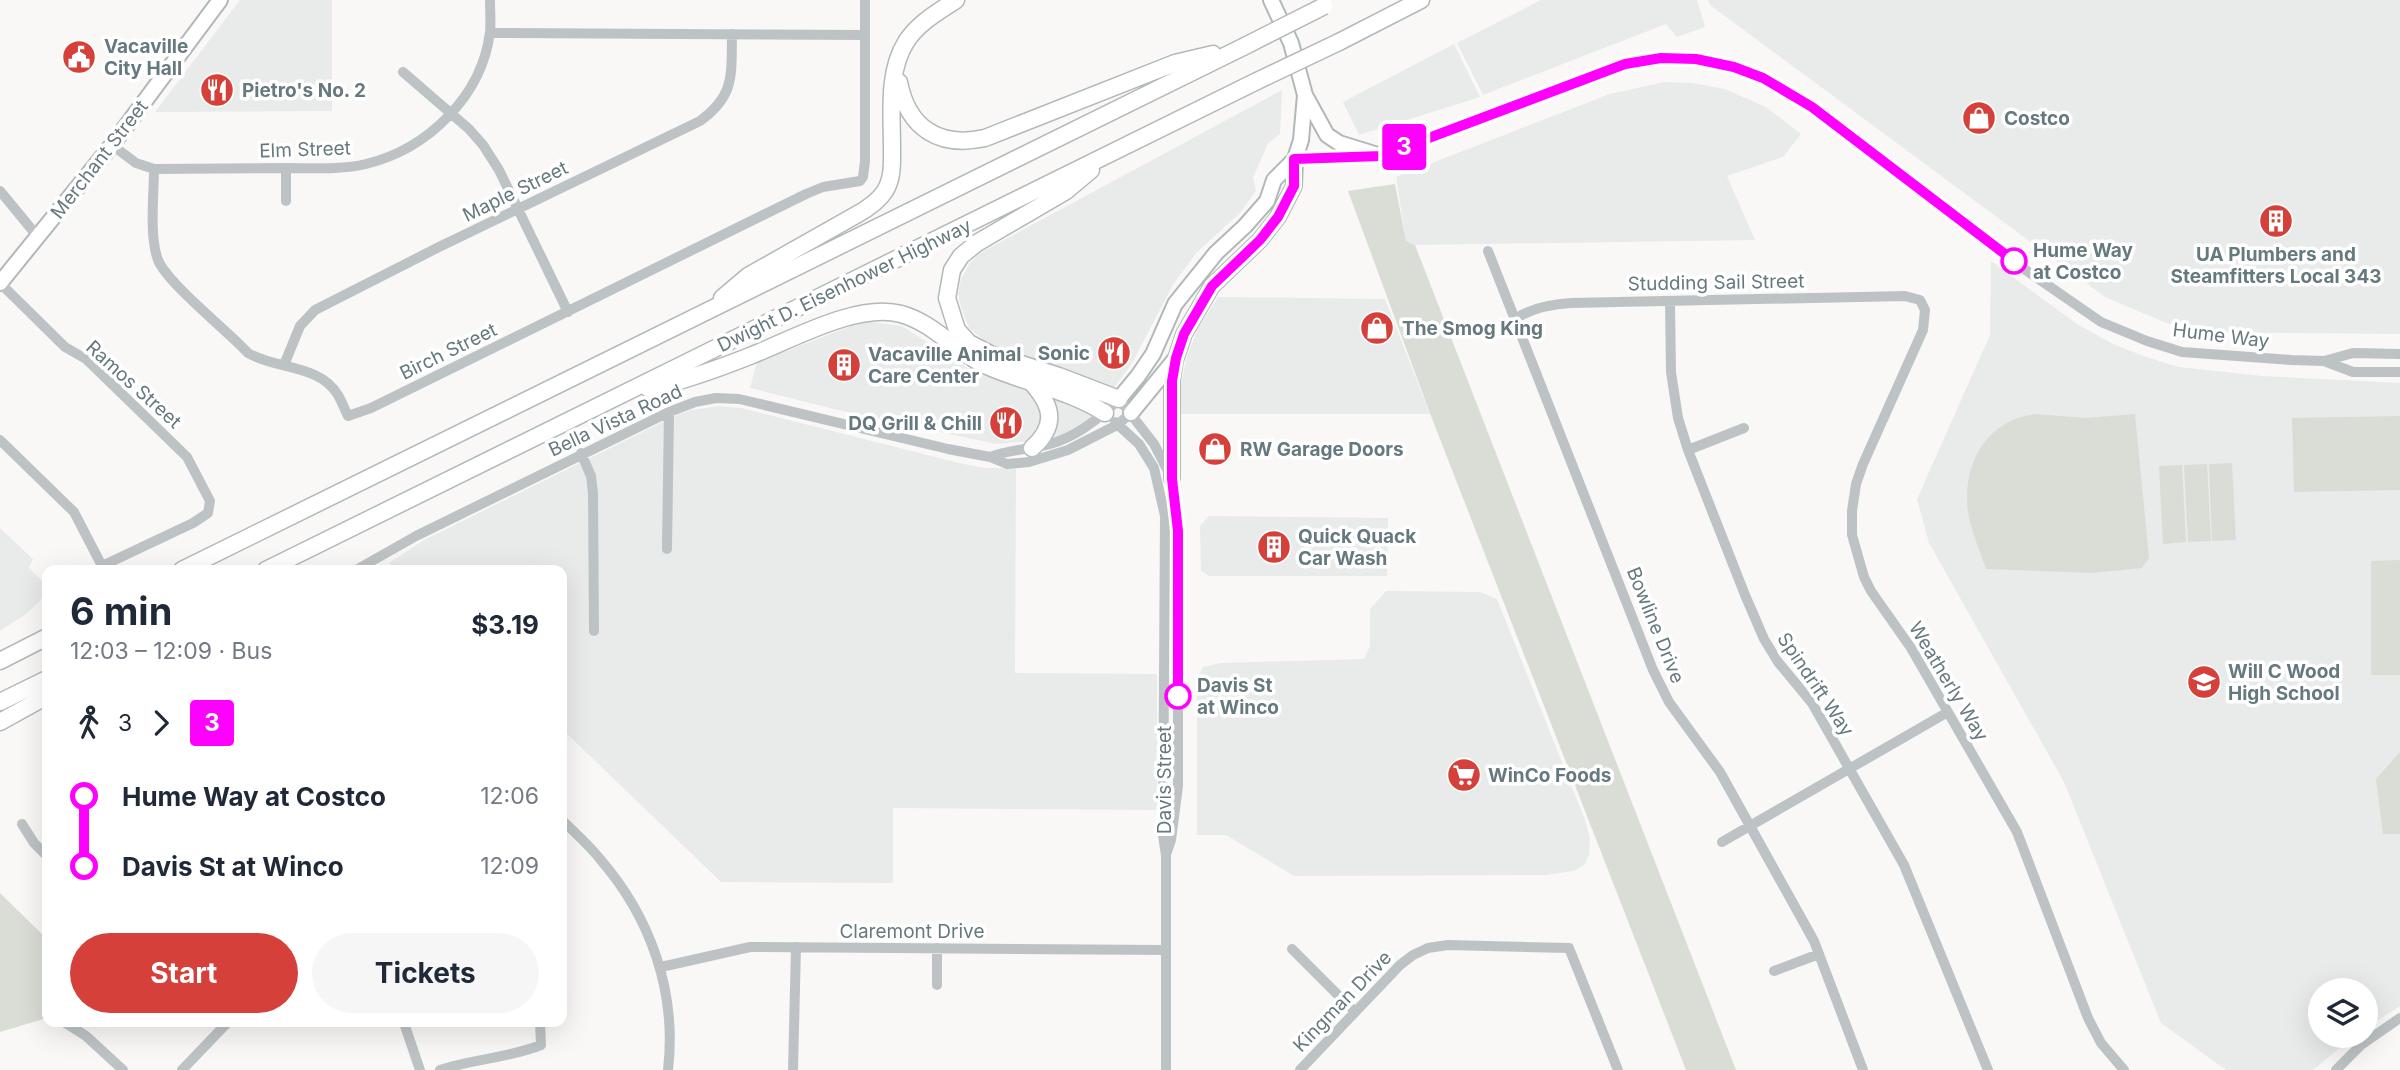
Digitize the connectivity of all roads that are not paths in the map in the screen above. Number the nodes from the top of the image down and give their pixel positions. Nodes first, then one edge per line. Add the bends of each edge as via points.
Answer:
1 (220, 0) edge
2 (490, 0) edge
3 (865, 0) edge
4 (956, 0) edge
5 (1271, 0) edge
6 (1421, 0) edge
7 (1330, 3) edge
8 (490, 33) junction
9 (732, 34) junction
10 (864, 35) junction
11 (1243, 47) junction
12 (896, 69) junction
13 (403, 72) dead end
14 (1305, 95) junction
15 (451, 113) junction
16 (112, 145) junction
17 (1111, 154) junction
18 (1381, 156) junction
19 (1294, 159) junction
20 (286, 168) junction
21 (154, 169) junction
22 (0, 191) edge
23 (286, 201) dead end
24 (518, 210) junction
25 (38, 237) junction
26 (1488, 251) dead end
27 (0, 283) edge
28 (1920, 300) joint
29 (1670, 301) junction
30 (568, 312) junction
31 (706, 312) junction
32 (1516, 318) junction
33 (2400, 354) edge
34 (1176, 358) junction
35 (2324, 361) junction
36 (285, 365) junction
37 (2400, 372) edge
38 (1031, 382) junction
39 (620, 396) junction
40 (1119, 399) junction
41 (669, 412) junction
42 (1105, 413) junction
43 (1130, 413) junction
44 (1117, 425) junction
45 (1744, 428) dead end
46 (0, 440) edge
47 (1032, 448) junction
48 (1688, 450) junction
49 (581, 453) junction
50 (990, 457) junction
51 (1172, 479) junction
52 (667, 549) dead end
53 (192, 565) edge
54 (276, 565) edge
55 (365, 565) edge
56 (594, 631) dead end
57 (42, 640) edge
58 (0, 661) edge
59 (42, 681) edge
60 (42, 699) edge
61 (0, 702) edge
62 (1948, 712) junction
63 (0, 722) edge
64 (1849, 768) junction
65 (22, 824) dead end
66 (567, 825) edge
67 (1749, 825) junction
68 (1722, 842) dead end
69 (42, 851) edge
70 (1166, 856) junction
71 (796, 947) junction
72 (937, 948) junction
73 (1292, 949) dead end
74 (1166, 950) junction
75 (1819, 954) junction
76 (661, 967) junction
77 (1774, 971) dead end
78 (937, 985) dead end
79 (1354, 1012) junction
80 (2400, 1018) edge
81 (72, 1027) edge
82 (223, 1027) edge
83 (405, 1027) edge
84 (540, 1027) edge
85 (123, 1070) edge
86 (182, 1070) edge
87 (420, 1070) edge
88 (440, 1070) edge
89 (668, 1070) edge
90 (793, 1070) edge
91 (1166, 1070) edge
92 (1300, 1070) edge
93 (1617, 1070) edge
94 (1863, 1070) edge
95 (1988, 1070) edge
96 (2124, 1070) edge
97 (2336, 1070) edge

1 - 16 main road, Merchant Street
2 - 8 street, Elm Street
3 - 10 street
4 - 12 highway via 912,33
5 - 14 main road via 1291,43
6 - 17 highway, Dwight D. Eisenhower Highway, bridge
7 - 11 highway, Dwight D. Eisenhower Highway, bridge
8 - 9 street
8 - 15 street, Elm Street via 474,78
9 - 10 street
9 - 24 street, Maple Street via 729,88 714,111
10 - 30 street, Birch Street via 865,163 860,181 806,194
11 - 12 highway via 1175,63 967,142 942,138 919,124 901,96
11 - 31 highway, Dwight D. Eisenhower Highway
12 - 31 highway via 892,169 886,191 871,206 748,276
13 - 15 street
14 - 18 main road via 1327,135
14 - 19 main road via 1301,140
15 - 20 street, Elm Street via 419,142 393,155 365,164
15 - 24 street via 483,145
16 - 21 street, Elm Street via 136,163
16 - 25 main road, Merchant Street
17 - 39 highway, Dwight D. Eisenhower Highway
17 - 40 highway via 1066,191 961,256 952,270 947,299 957,330 969,343
18 - 19 street, Hume Way
18 - 35 street, Hume Way via 1625,64 1679,58 1713,62 1763,78 1812,107 2101,322 2182,352
19 - 34 main road via 1294,186 1278,217 1212,286 1184,334
19 - 40 main road via 1274,180 1267,201 1175,304 1153,354
20 - 21 street, Elm Street
20 - 23 street
21 - 36 street, Birch Street via 154,240 159,261 248,353
22 - 25 street
24 - 30 street
24 - 36 street, Maple Street via 315,310 300,327
25 - 27 main road, Merchant Street
26 - 32 street, Bowline Drive
27 - 46 street, Ramos Street via 187,457 211,501 208,513 102,565 74,512
28 - 29 street, Studding Sail Street via 1905,296
28 - 62 street, Weatherly Way via 1925,310 1923,330 1856,484 1852,535 1871,592
29 - 32 street, Studding Sail Street via 1557,304
29 - 48 street, Spindrift Way via 1674,396
30 - 36 street, Birch Street via 348,416 327,383
31 - 53 highway, Dwight D. Eisenhower Highway
32 - 67 street, Bowline Drive via 1653,670
33 - 35 street, Hume Way via 2353,353
34 - 43 main road
34 - 51 main road
35 - 37 street, Hume Way via 2353,372
38 - 39 highway via 973,359 921,321 872,311 684,381
38 - 42 highway
38 - 47 highway via 1049,408 1044,435
39 - 54 highway, Dwight D. Eisenhower Highway
40 - 42 street
40 - 43 street, Davis Street
41 - 49 street, Bella Vista Road
41 - 50 street, Bella Vista Road via 716,398 739,399
41 - 52 street
42 - 44 street, Davis Street
42 - 47 street, Bella Vista Road via 1070,436
43 - 44 street
43 - 51 street, Davis Street via 1154,444
44 - 50 street, Bella Vista Road via 1050,457 1007,464
44 - 70 street, Davis Street via 1139,444 1154,468 1163,501
45 - 48 street
47 - 50 street, Bella Vista Road
48 - 64 street, Spindrift Way via 1764,639 1812,703
49 - 55 street, Bella Vista Road
49 - 56 street via 593,493
51 - 70 street, Davis Street via 1178,531 1178,786
57 - 58 highway
59 - 61 highway
60 - 63 highway
62 - 64 street
62 - 96 street, Weatherly Way via 2017,832 2088,1018 2101,1043
64 - 67 street
64 - 95 street, Spindrift Way via 1904,865
65 - 69 street
66 - 76 street via 626,892
67 - 68 street
67 - 75 street, Bowline Drive
70 - 74 street, Davis Street
71 - 72 street, Claremont Drive
71 - 76 street, Claremont Drive via 733,949
71 - 90 street
72 - 74 street, Claremont Drive
72 - 78 street
73 - 79 street
74 - 91 street, Davis Street
75 - 77 street
75 - 94 street, Bowline Drive
76 - 89 street via 668,1004
79 - 92 street, Kingman Drive
79 - 93 street, Kingman Drive via 1400,965 1428,948 1562,946 1569,948 1576,960
80 - 97 street via 2361,1045
81 - 85 street
82 - 86 street
83 - 87 street
84 - 88 street via 541,1045

